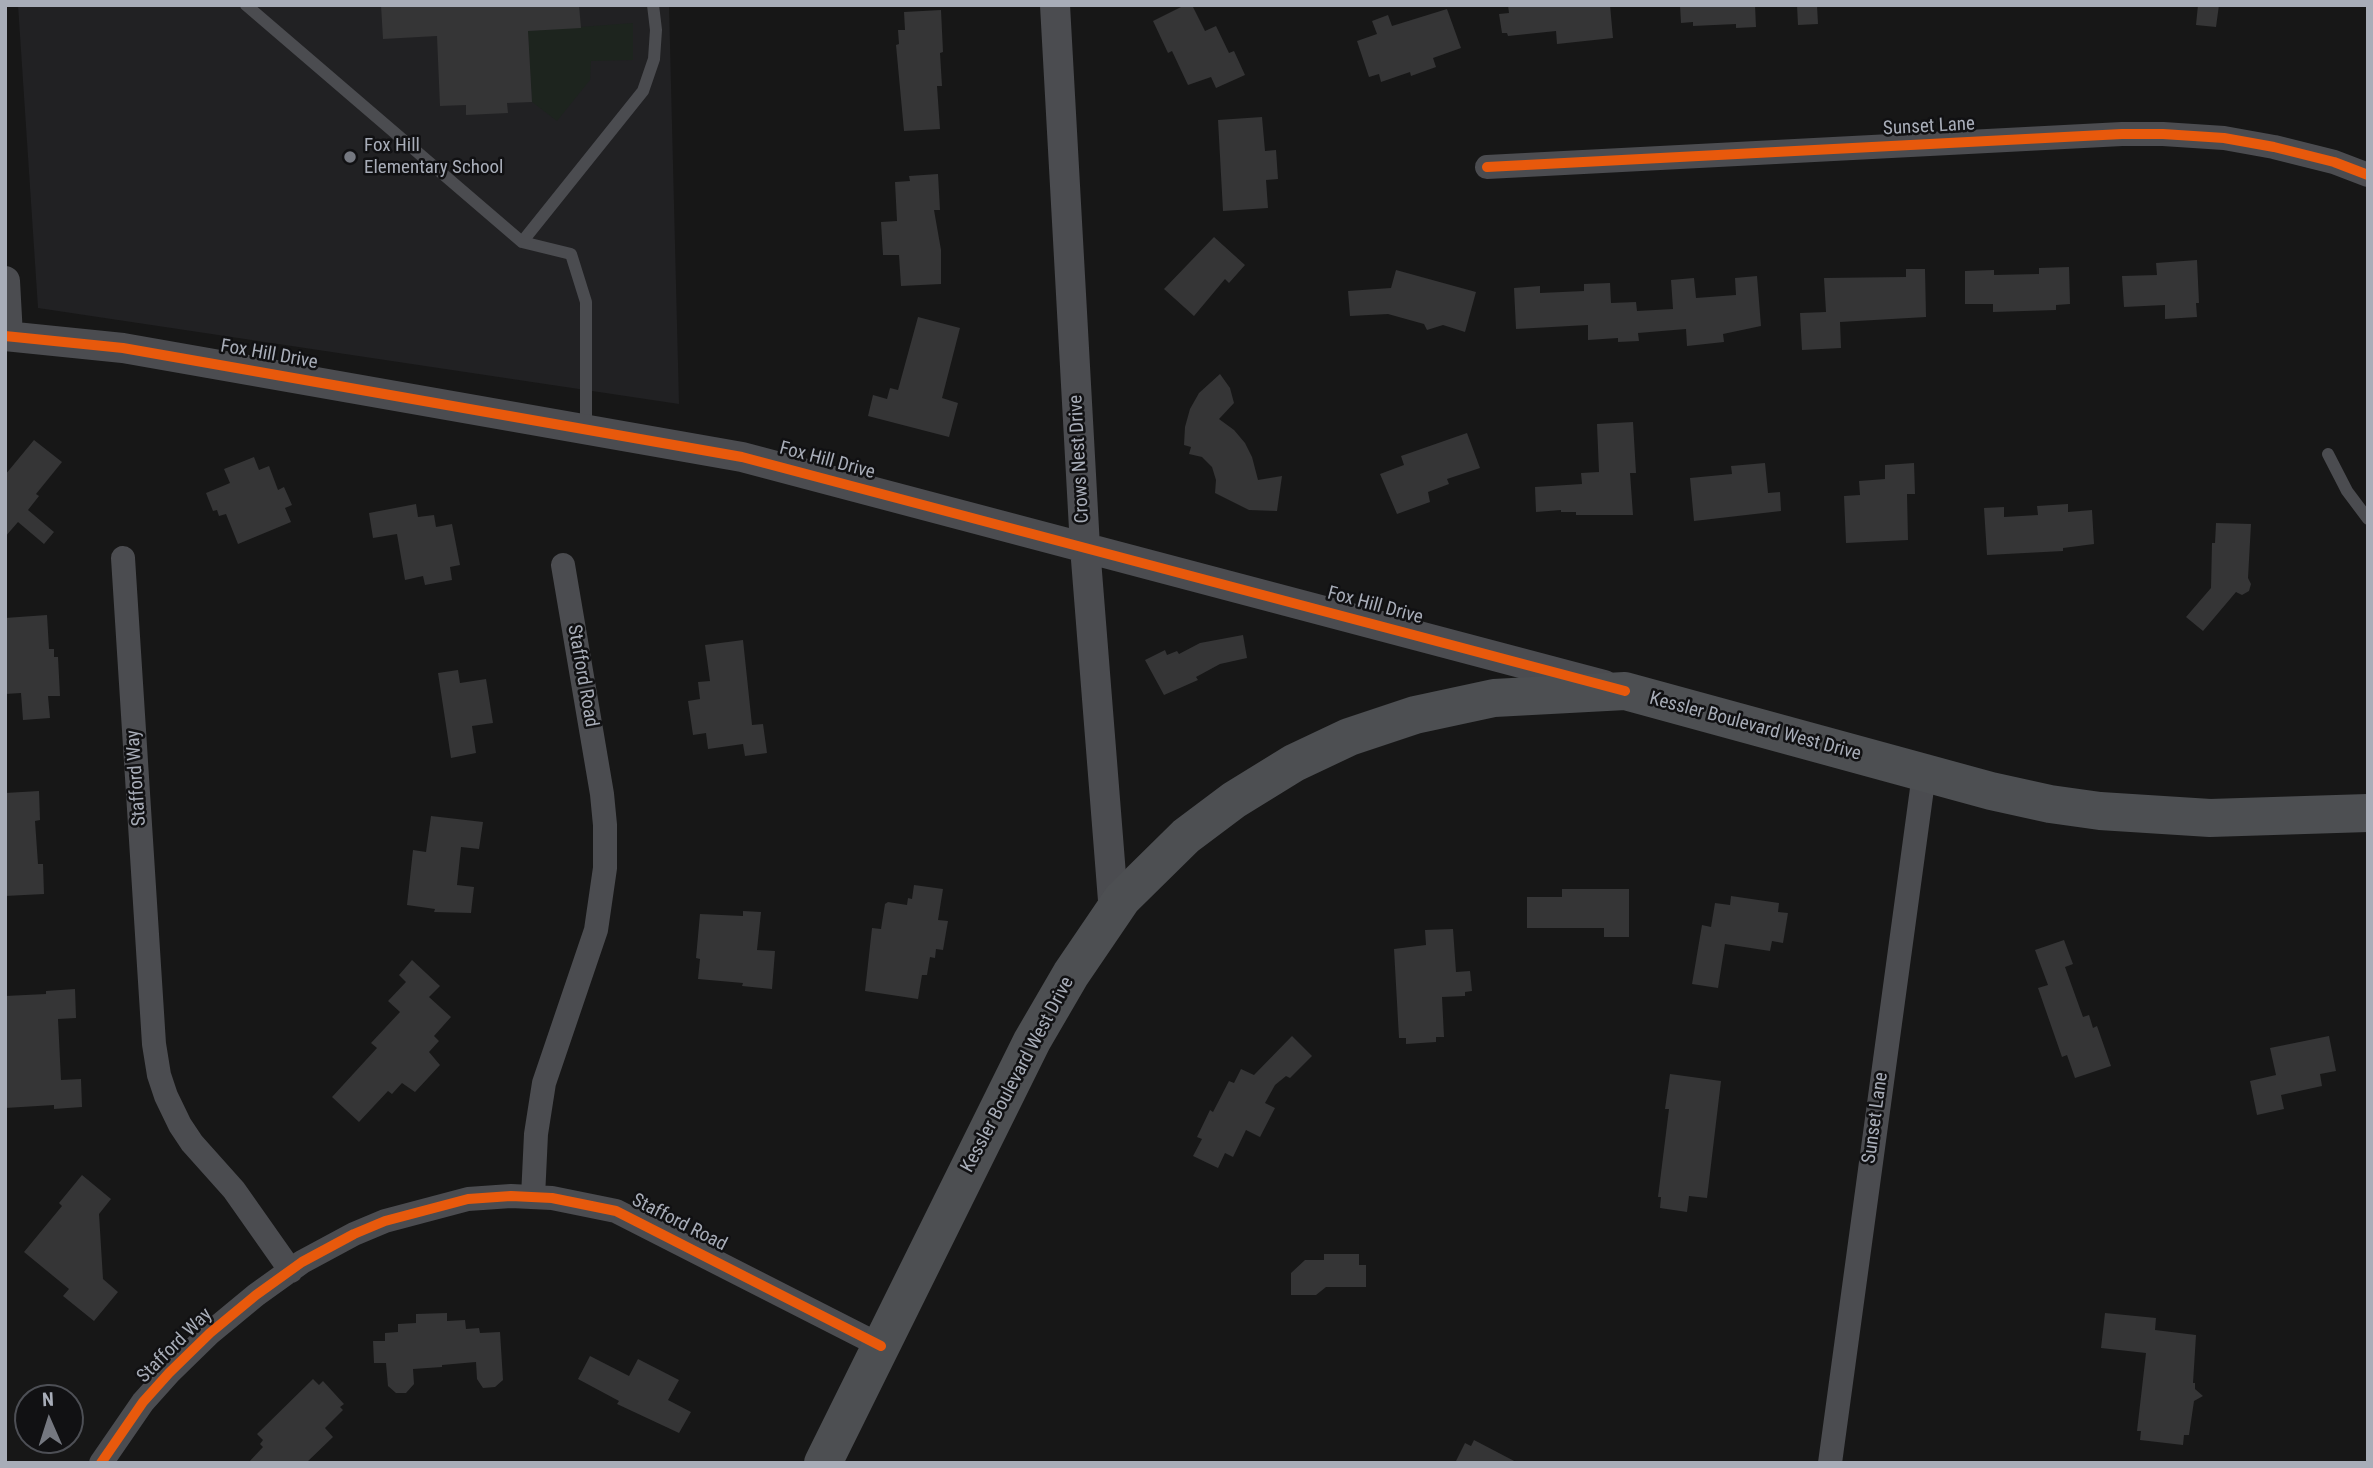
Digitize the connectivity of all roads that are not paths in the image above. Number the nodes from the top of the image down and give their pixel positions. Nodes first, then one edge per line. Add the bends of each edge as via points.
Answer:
1 (246, 5) edge
2 (653, 5) edge
3 (1055, 5) edge
4 (1487, 167) dead end
5 (2368, 175) edge
6 (522, 242) junction
7 (5, 281) edge
8 (7, 336) edge
9 (586, 429) junction
10 (2328, 454) dead end
11 (2368, 519) edge
12 (1085, 547) junction
13 (123, 558) dead end
14 (563, 565) dead end
15 (1625, 691) junction
16 (1924, 774) junction
17 (2368, 813) edge
18 (1114, 913) junction
19 (533, 1197) junction
20 (291, 1271) junction
21 (881, 1346) junction
22 (101, 1463) edge
23 (823, 1463) edge
24 (1829, 1463) edge

1 - 6 lane
2 - 6 lane via 654,59 643,90
3 - 12 street, Crows Nest Drive
4 - 5 street, Sunset Lane via 2163,134 2254,143
6 - 9 lane via 571,254 586,302
7 - 8 street
8 - 9 street, Fox Hill Drive via 123,348
9 - 12 street, Fox Hill Drive via 742,457
10 - 11 lane
12 - 15 street, Fox Hill Drive
12 - 18 street, Crows Nest Drive
13 - 20 street, Stafford Way via 159,1075 185,1133 234,1190
14 - 19 street, Stafford Road via 603,804 606,868 593,940 544,1083
15 - 16 main road, Kessler Boulevard West Drive
15 - 18 main road, Kessler Boulevard West Drive via 1494,698 1415,715 1349,737 1294,762 1223,808 1135,884
16 - 17 main road, Kessler Boulevard West Drive via 1991,792 2100,811 2210,818
16 - 24 street, Sunset Lane
18 - 21 main road, Kessler Boulevard West Drive via 1032,1041
19 - 20 street, Stafford Road via 468,1199 385,1221 336,1243
19 - 21 street, Stafford Road via 616,1211
20 - 22 street, Stafford Way via 221,1323 169,1373
21 - 23 main road, Kessler Boulevard West Drive

